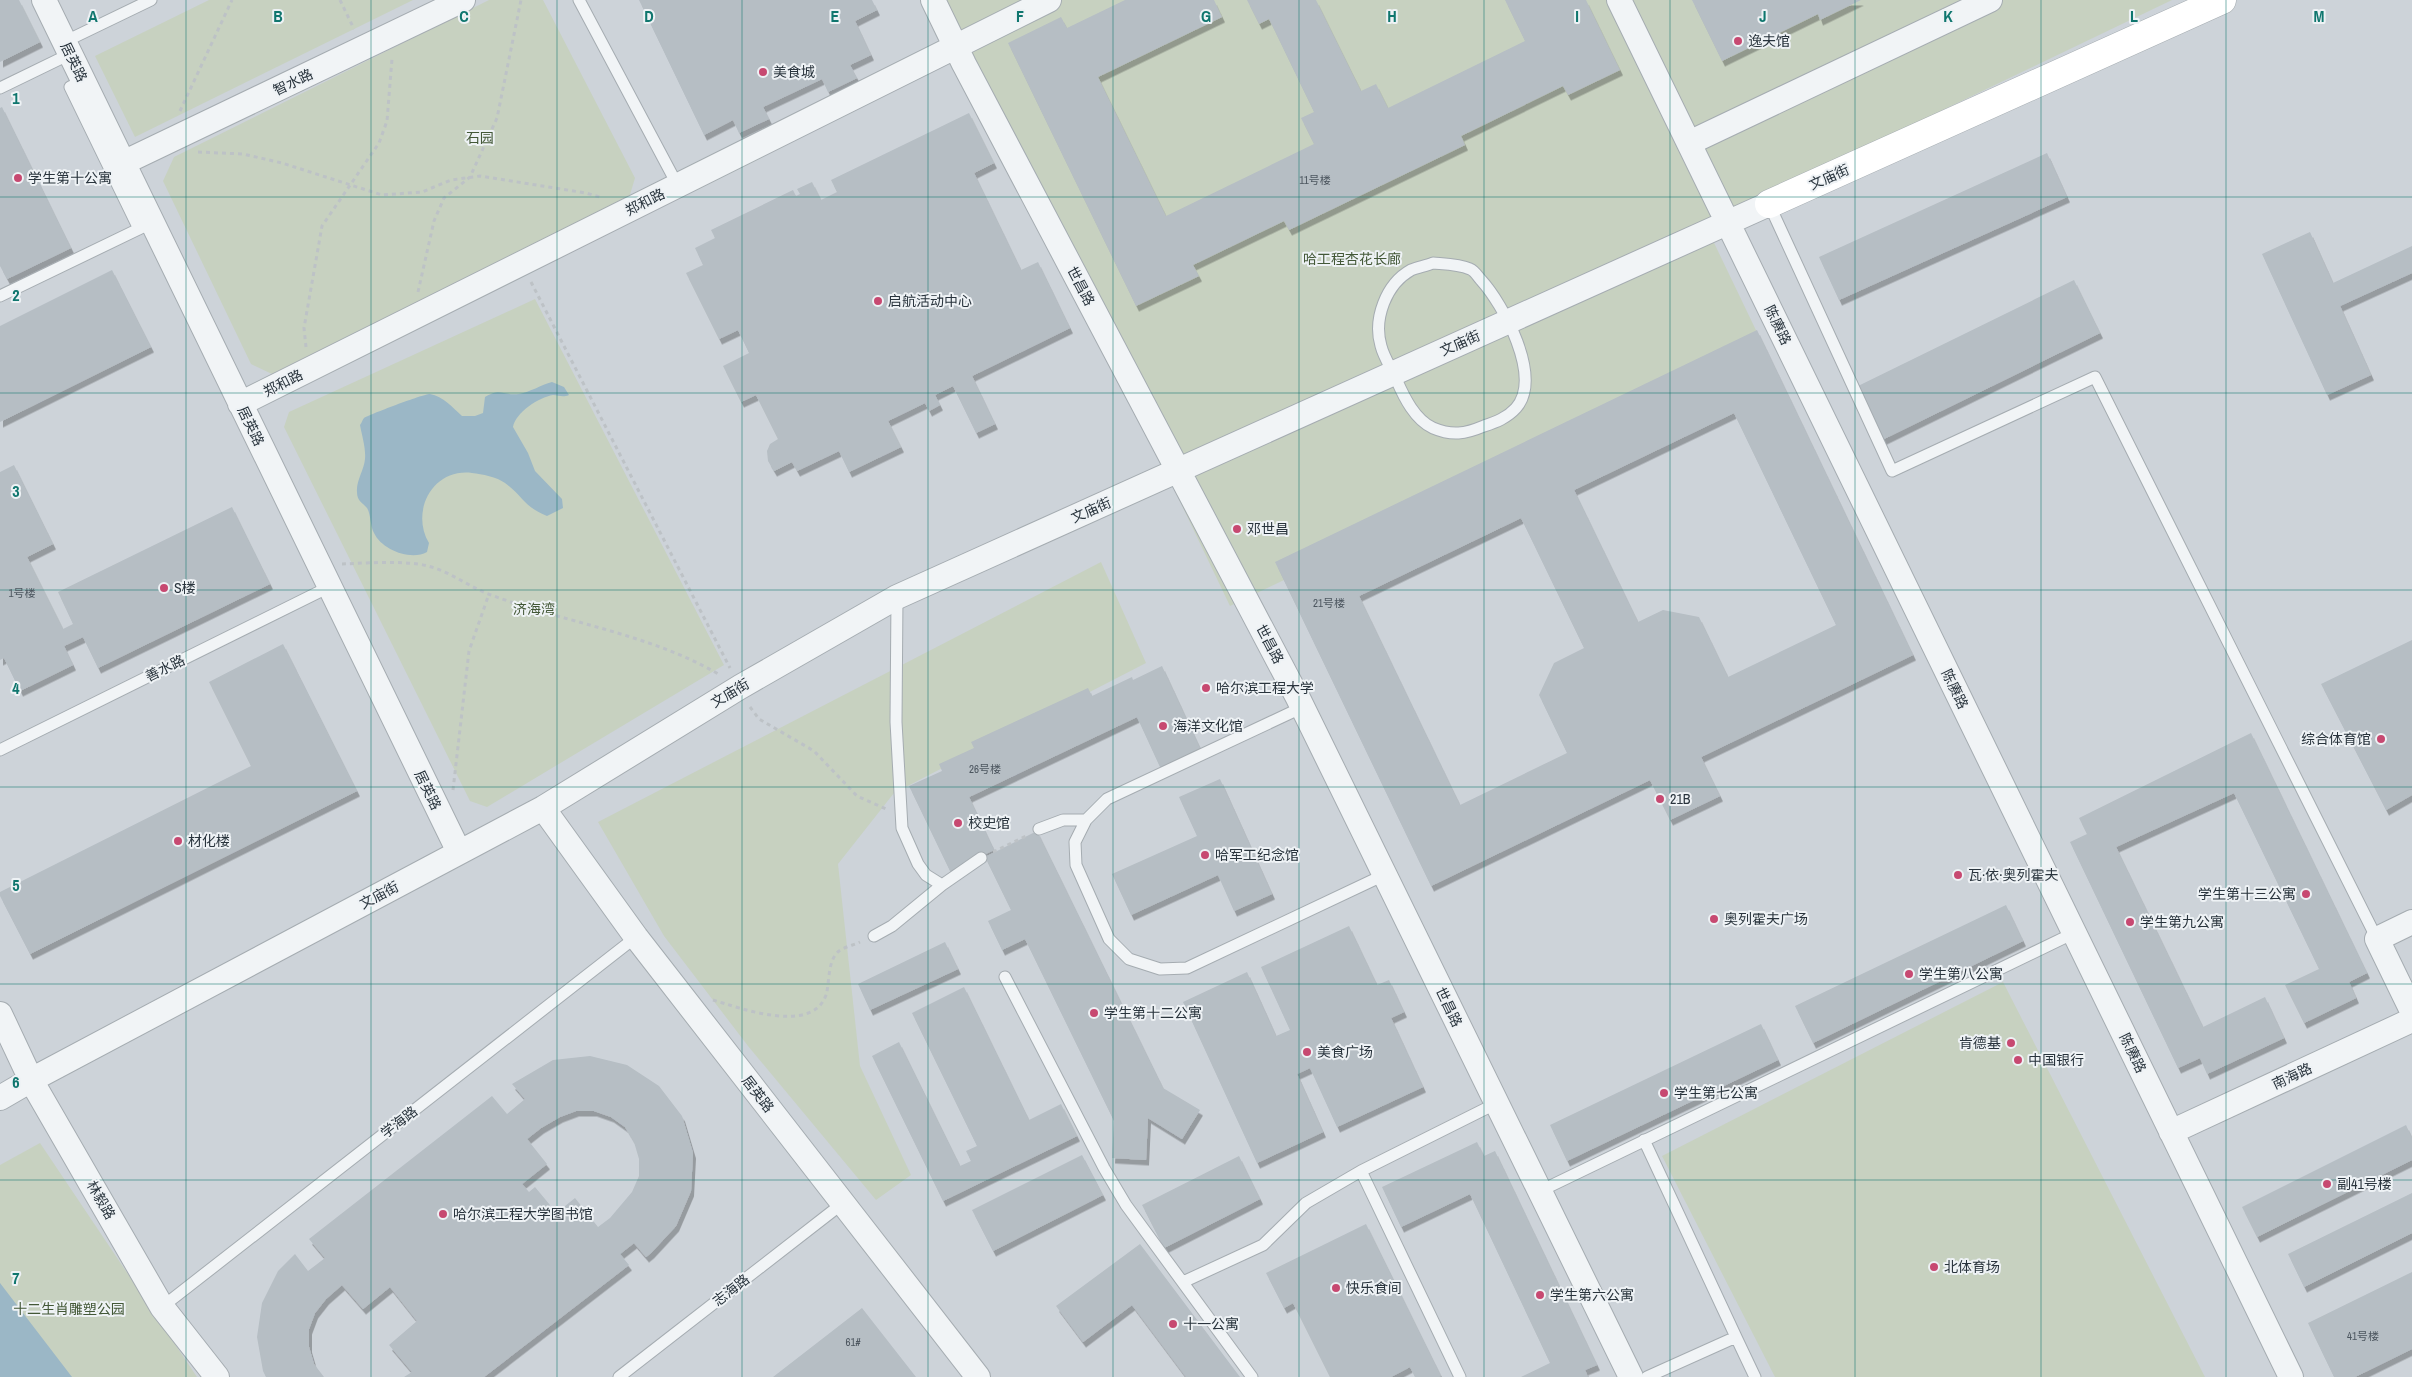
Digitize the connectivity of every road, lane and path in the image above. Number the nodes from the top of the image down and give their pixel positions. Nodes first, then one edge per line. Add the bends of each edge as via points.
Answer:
1 (44, 0) edge
2 (151, 0) edge
3 (232, 0) edge
4 (340, 0) edge
5 (463, 0) edge
6 (521, 0) edge
7 (579, 0) edge
8 (933, 0) edge
9 (1049, 0) edge
10 (1619, 0) edge
11 (1990, 0) edge
12 (2222, 0) edge
13 (394, 33) junction
14 (956, 47) junction
15 (67, 48) junction
16 (364, 48) junction
17 (83, 81) junction
18 (0, 88) edge
19 (165, 143) junction
20 (1689, 143) junction
21 (197, 152) dead end
22 (123, 163) junction
23 (470, 177) junction
24 (350, 185) junction
25 (678, 186) junction
26 (1769, 204) junction
27 (624, 212) junction
28 (1728, 223) junction
29 (145, 225) junction
30 (522, 264) junction
31 (0, 296) edge
32 (411, 319) junction
33 (1508, 322) junction
34 (314, 368) junction
35 (1394, 373) junction
36 (240, 404) junction
37 (1178, 470) junction
38 (324, 576) junction
39 (488, 594) junction
40 (897, 597) junction
41 (740, 687) junction
42 (1303, 707) junction
43 (0, 750) edge
44 (453, 794) dead end
45 (543, 808) junction
46 (899, 811) junction
47 (1086, 820) junction
48 (1039, 829) joint
49 (459, 852) junction
50 (981, 858) joint
51 (1384, 875) junction
52 (942, 885) junction
53 (2412, 922) edge
54 (2074, 933) junction
55 (874, 936) joint
56 (636, 937) junction
57 (2377, 939) junction
58 (1005, 978) dead end
59 (676, 987) junction
60 (2412, 1010) edge
61 (0, 1014) edge
62 (2412, 1020) edge
63 (31, 1080) junction
64 (0, 1098) edge
65 (1496, 1104) junction
66 (2171, 1132) junction
67 (1644, 1140) junction
68 (1361, 1171) junction
69 (1538, 1192) junction
70 (843, 1203) junction
71 (1183, 1282) junction
72 (162, 1306) junction
73 (1736, 1337) junction
74 (218, 1377) edge
75 (619, 1377) edge
76 (978, 1377) edge
77 (1252, 1377) edge
78 (1460, 1377) edge
79 (1631, 1377) edge
80 (1647, 1377) edge
81 (1754, 1377) edge
82 (2291, 1377) edge

1 - 15 street, 居英路
2 - 15 lane
3 - 19 path
4 - 16 path
5 - 13 street, 智水路
6 - 23 path via 497,118
7 - 25 lane
8 - 14 street, 世昌路
9 - 14 street, 郑和路
10 - 20 street, 陈赓路
11 - 20 street
12 - 26 main road, 文庙街
13 - 16 street, 智水路
13 - 24 path via 387,121 379,143
14 - 25 street, 郑和路
14 - 37 street, 世昌路
15 - 17 street, 居英路
15 - 18 lane
16 - 19 street, 智水路
17 - 22 street, 居英路
17 - 29 lane via 70,87
19 - 22 street, 智水路
20 - 28 street, 陈赓路
21 - 24 path via 242,154 282,162
22 - 29 street, 居英路
23 - 24 path via 452,180 422,192 382,194
23 - 27 path via 586,193 607,200
23 - 32 path via 444,198 434,221
24 - 34 path via 322,226 304,328 306,347
25 - 27 street, 郑和路
26 - 28 street, 文庙街
26 - 57 lane via 1892,471 2094,377
27 - 30 street, 郑和路
28 - 33 street, 文庙街
28 - 54 street, 陈赓路
29 - 31 lane
29 - 36 street, 居英路
30 - 32 street, 郑和路
30 - 41 path
32 - 34 street, 郑和路
33 - 35 street, 文庙街
33 - 35 lane via 1495,296 1472,270 1433,263 1412,270 1395,283 1385,298 1379,321 1381,345
33 - 35 lane via 1518,343 1525,388 1518,406 1504,419 1464,434 1431,427 1417,416
34 - 36 street, 郑和路
35 - 37 street, 文庙街
36 - 38 street, 居英路
37 - 40 street, 文庙街
37 - 42 street, 世昌路
38 - 39 path via 373,562 419,564 449,572
38 - 43 lane, 善水路
38 - 49 street, 居英路
39 - 41 path via 670,650
39 - 44 path via 469,651
40 - 41 street, 文庙街
40 - 46 lane
41 - 45 street, 文庙街
41 - 46 path via 759,718 806,744 839,774 857,796 888,810
42 - 47 lane via 1107,799
42 - 51 street, 世昌路
45 - 49 street, 文庙街
45 - 56 street, 居英路
46 - 52 lane via 902,828 918,864 926,875
47 - 48 lane via 1063,820
47 - 51 lane via 1075,842 1076,865 1109,939 1129,959 1160,969 1188,968
48 - 50 path
49 - 63 street, 文庙街
50 - 52 lane
51 - 65 street, 世昌路
52 - 55 lane via 892,926
53 - 57 street
54 - 66 street, 陈赓路
54 - 67 lane
55 - 59 path via 839,951 834,958 826,996 819,1006 789,1018 770,1016
56 - 59 street, 居英路
56 - 72 lane, 学海路
57 - 60 street
58 - 71 lane via 1104,1168
59 - 70 street, 居英路
61 - 63 street, 林毅路
62 - 66 street, 南海路
63 - 64 street, 文庙街
63 - 72 street, 林毅路
65 - 68 lane
65 - 69 street, 世昌路
66 - 82 street, 陈赓路
67 - 69 lane
67 - 73 lane
68 - 71 lane via 1306,1203 1263,1245
68 - 78 lane
69 - 79 street, 世昌路
70 - 75 lane, 志海路
70 - 76 street, 居英路
71 - 77 lane
72 - 74 street, 林毅路
73 - 80 lane
73 - 81 lane

